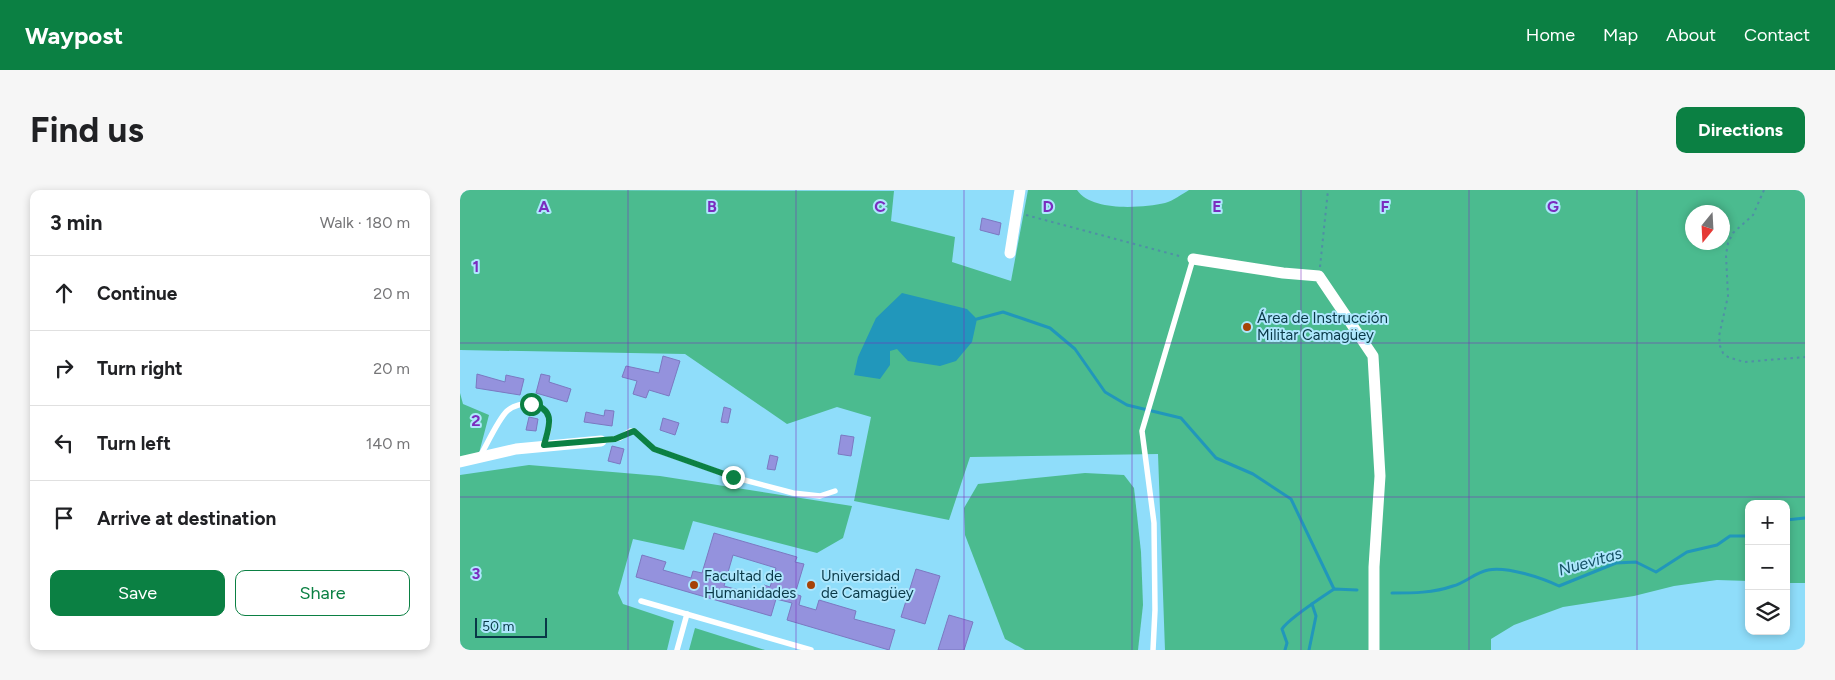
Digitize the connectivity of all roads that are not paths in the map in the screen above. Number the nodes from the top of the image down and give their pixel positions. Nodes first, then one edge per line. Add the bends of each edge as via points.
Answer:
1 (1020, 190) edge
2 (1010, 253) dead end
3 (1192, 259) joint
4 (601, 441) joint
5 (544, 445) junction
6 (478, 458) junction
7 (460, 462) edge
8 (835, 491) dead end
9 (641, 601) dead end
10 (687, 614) junction
11 (677, 650) edge
12 (811, 650) edge
13 (1153, 650) edge
14 (1374, 650) edge

1 - 2 street
3 - 13 lane via 1142,431 1154,523 1156,610
3 - 14 street via 1319,276 1373,356 1380,476 1374,567
4 - 5 street
4 - 8 lane via 620,438 634,431 654,449 733,477 793,493 820,496
5 - 6 street
5 - 6 lane via 550,420 546,411 538,406 517,405 507,411
6 - 7 street
9 - 10 lane
10 - 11 lane
10 - 12 lane

